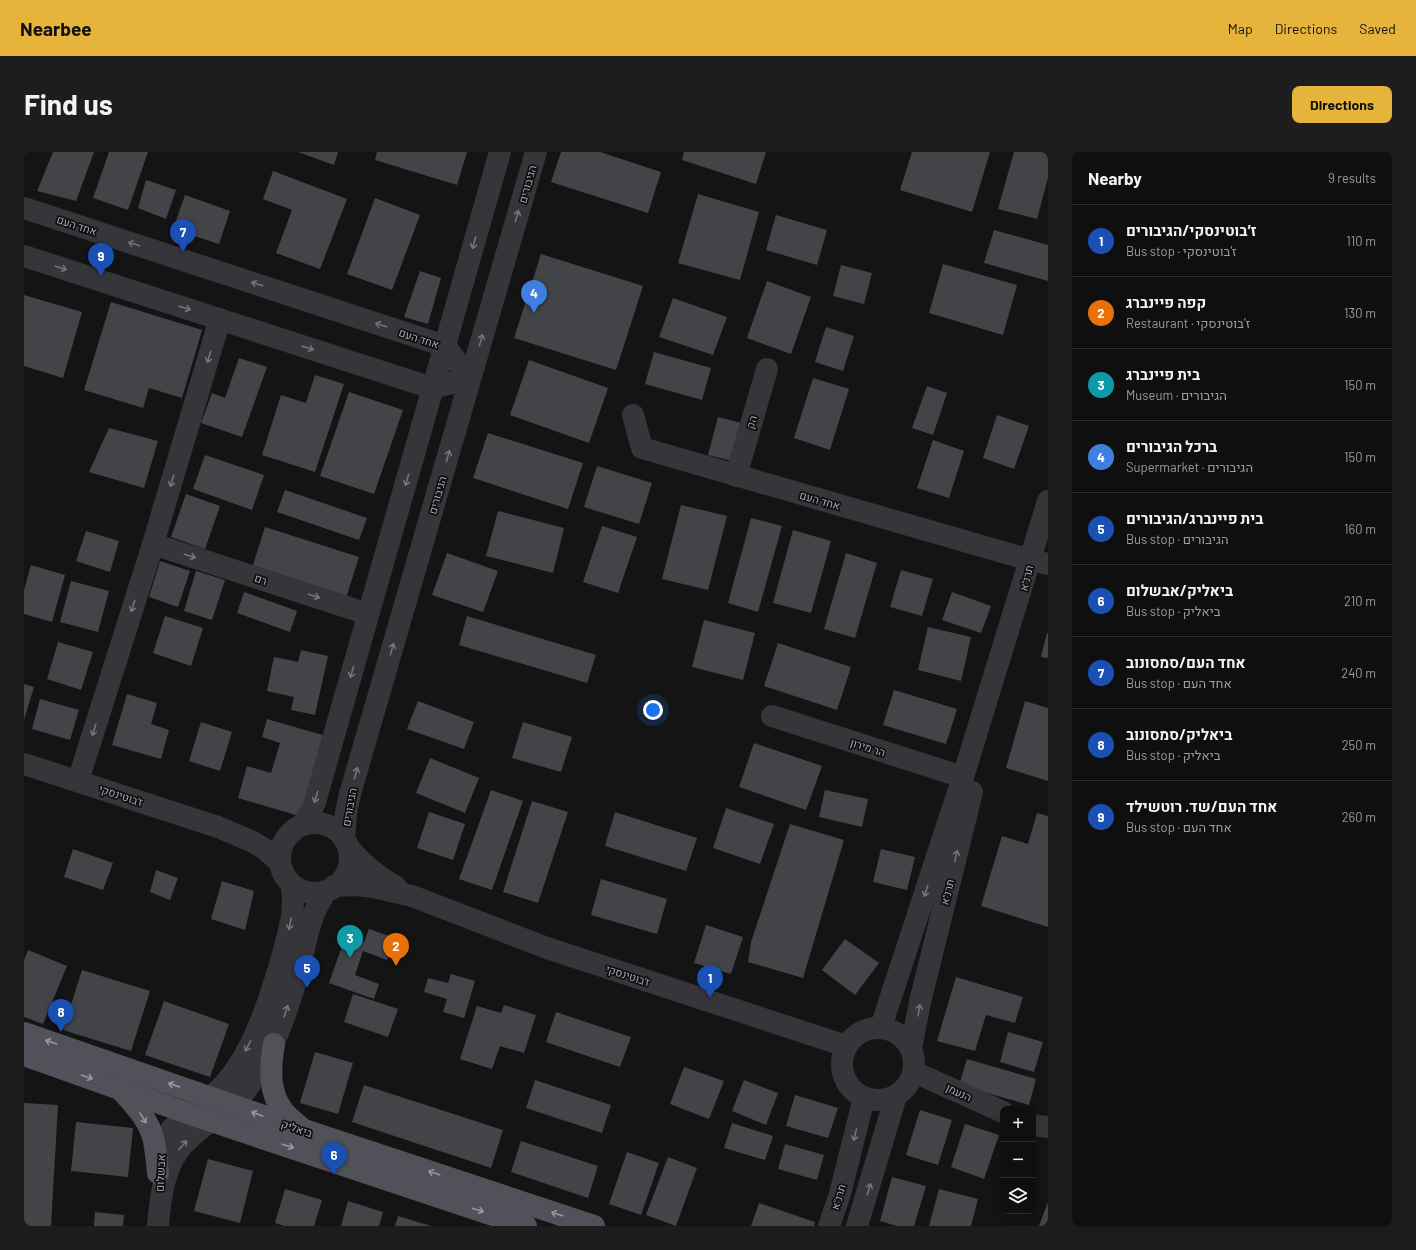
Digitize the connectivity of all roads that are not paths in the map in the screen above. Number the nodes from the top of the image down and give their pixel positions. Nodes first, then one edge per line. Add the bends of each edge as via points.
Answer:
1 (500, 152) edge
2 (536, 152) edge
3 (24, 208) edge
4 (24, 256) edge
5 (220, 319) junction
6 (445, 346) junction
7 (767, 369) dead end
8 (470, 378) junction
9 (432, 388) junction
10 (633, 415) dead end
11 (736, 476) junction
12 (1048, 501) edge
13 (153, 544) junction
14 (1042, 564) edge
15 (368, 614) junction
16 (772, 716) dead end
17 (24, 764) edge
18 (963, 777) junction
19 (78, 781) junction
20 (218, 827) junction
21 (297, 827) junction
22 (346, 843) junction
23 (280, 863) junction
24 (292, 885) junction
25 (329, 889) junction
26 (412, 896) junction
27 (881, 1027) junction
28 (24, 1033) edge
29 (274, 1044) junction
30 (846, 1046) junction
31 (912, 1048) junction
32 (24, 1055) edge
33 (914, 1072) junction
34 (119, 1088) junction
35 (896, 1096) junction
36 (211, 1098) junction
37 (864, 1098) junction
38 (232, 1105) junction
39 (1000, 1111) edge
40 (190, 1114) junction
41 (212, 1121) junction
42 (1036, 1125) edge
43 (1048, 1127) edge
44 (304, 1130) junction
45 (158, 1173) junction
46 (159, 1224) edge
47 (526, 1226) edge
48 (594, 1226) edge
49 (829, 1226) edge
50 (857, 1226) edge

1 -> 6 street
8 -> 2 street, הגיבורים
6 -> 3 street, אחד העם
4 -> 5 street
5 -> 9 street
5 -> 13 street
6 - 8 street, אחד העם
6 - 9 street
7 - 11 street, הק
8 - 9 street
22 -> 8 street, הגיבורים via 346,814 350,794
9 -> 15 street
10 - 11 street, אחד העם via 642,448
11 - 14 street, אחד העם
12 - 14 street
13 -> 15 street, רם
13 -> 19 street
14 - 18 street, תרנ"א
31 -> 14 street, תרנ"א via 920,1002
15 -> 21 street via 314,802 310,813
16 - 18 street, הר מירון
17 - 19 street, ז'בוטינסקי
18 -> 27 street, תרנ"א
19 - 20 street, ז'בוטינסקי
20 - 21 street, ז'בוטינסקי via 258,835 282,834
20 - 23 street, ז'בוטינסקי via 266,850
21 - 22 street via 311,822 323,823 341,834
21 - 23 street via 284,840 280,850
22 - 25 street via 350,861 347,873 340,883
22 - 26 street, ז'בוטינסקי via 369,870
23 - 24 street via 283,874
24 - 25 street via 313,893
24 -> 36 street via 291,921 285,949 263,1014 242,1060
25 - 26 street, ז'בוטינסקי via 355,885 374,886
29 -> 25 street via 293,990 311,921 316,907
26 - 30 street, ז'בוטינסקי via 546,948
27 - 30 street via 861,1032
27 - 31 street via 899,1033
36 -> 28 main road, ביאליק
29 - 38 street via 245,1092
29 - 44 main road via 271,1080 274,1095 284,1112
30 - 37 street via 842,1057 846,1081
31 - 33 street via 915,1059
32 -> 34 main road, ביאליק
33 - 35 street via 911,1081
33 - 39 street, הנעמן
34 - 40 main road, ביאליק
34 -> 45 main road via 136,1106 148,1126 154,1140
35 - 37 street via 880,1100
50 -> 35 street
36 - 38 main road, ביאליק
36 - 40 street, אבשלום
37 -> 49 street, תרנ"א via 840,1194
38 - 41 street
44 -> 38 main road, ביאליק
40 - 41 main road, ביאליק
40 - 45 street, אבשלום via 164,1140 160,1150
46 -> 41 street, אבשלום via 163,1190 171,1163 186,1141
41 -> 47 main road, ביאליק
42 - 43 street
48 -> 44 main road, ביאליק
45 - 46 street, אבשלום

